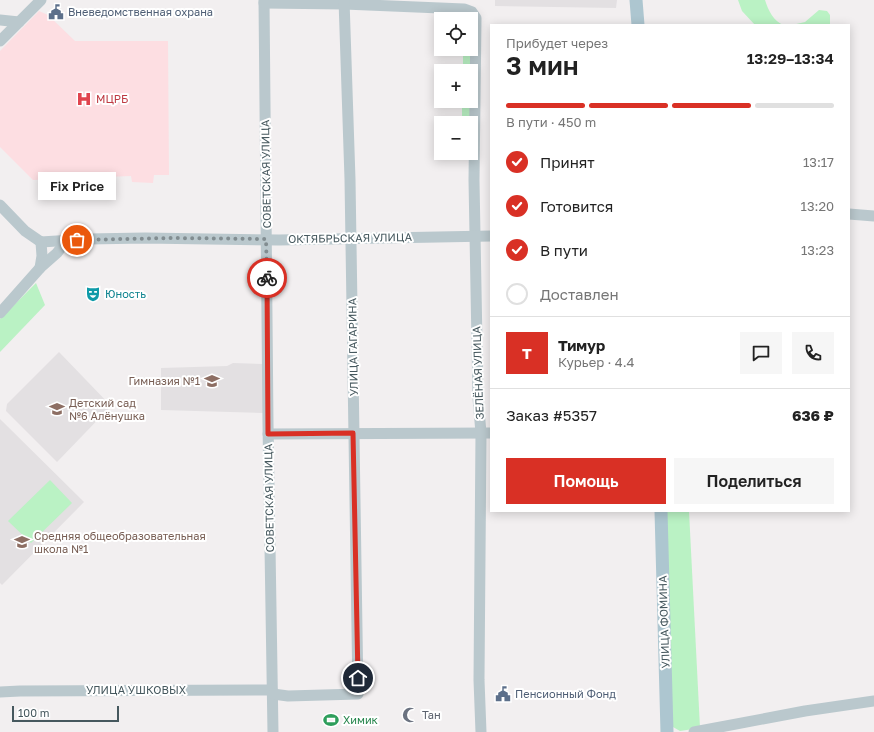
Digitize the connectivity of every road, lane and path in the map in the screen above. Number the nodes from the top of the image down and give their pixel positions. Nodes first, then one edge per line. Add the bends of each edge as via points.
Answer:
1 (41, 0) edge
2 (636, 0) edge
3 (264, 2) edge
4 (344, 2) edge
5 (0, 20) edge
6 (19, 22) junction
7 (638, 24) edge
8 (0, 41) edge
9 (0, 205) edge
10 (850, 214) edge
11 (874, 216) edge
12 (475, 236) junction
13 (490, 236) edge
14 (351, 238) junction
15 (266, 239) junction
16 (42, 242) junction
17 (66, 242) junction
18 (40, 268) junction
19 (0, 313) edge
20 (353, 433) junction
21 (486, 433) edge
22 (268, 434) junction
23 (661, 512) edge
24 (0, 692) edge
25 (272, 692) junction
26 (358, 694) joint
27 (874, 701) edge
28 (273, 732) edge
29 (481, 732) edge
30 (666, 732) edge
31 (694, 732) edge

1 - 6 street
2 - 7 main road
3 - 4 street
3 - 15 street, СОВЕТСКАЯ УЛИЦА
4 - 12 street, ЗЕЛЁНАЯ УЛИЦА via 464,9 474,15
4 - 14 street, УЛИЦА ГАГАРИНА
5 - 6 street
6 - 8 street
9 - 16 street via 26,232
10 - 11 street
12 - 13 street, ОКТЯБРЬСКАЯ УЛИЦА
12 - 14 street, ОКТЯБРЬСКАЯ УЛИЦА
12 - 21 street, ЗЕЛЁНАЯ УЛИЦА via 478,398
14 - 15 street, ОКТЯБРЬСКАЯ УЛИЦА
14 - 20 street, УЛИЦА ГАГАРИНА
15 - 17 street, ОКТЯБРЬСКАЯ УЛИЦА via 145,238
15 - 22 street, СОВЕТСКАЯ УЛИЦА
16 - 17 street, ОКТЯБРЬСКАЯ УЛИЦА
16 - 18 street
17 - 18 street
18 - 19 street
20 - 21 street
20 - 22 street
20 - 26 street, УЛИЦА ГАГАРИНА
21 - 29 street, ЗЕЛЁНАЯ УЛИЦА via 479,680
22 - 25 street, СОВЕТСКАЯ УЛИЦА
23 - 30 main road, УЛИЦА ФОМИНА
24 - 25 street, УЛИЦА УШКОВЫХ
25 - 26 street, УЛИЦА УШКОВЫХ via 288,696
25 - 28 street, СОВЕТСКАЯ УЛИЦА
27 - 31 street

